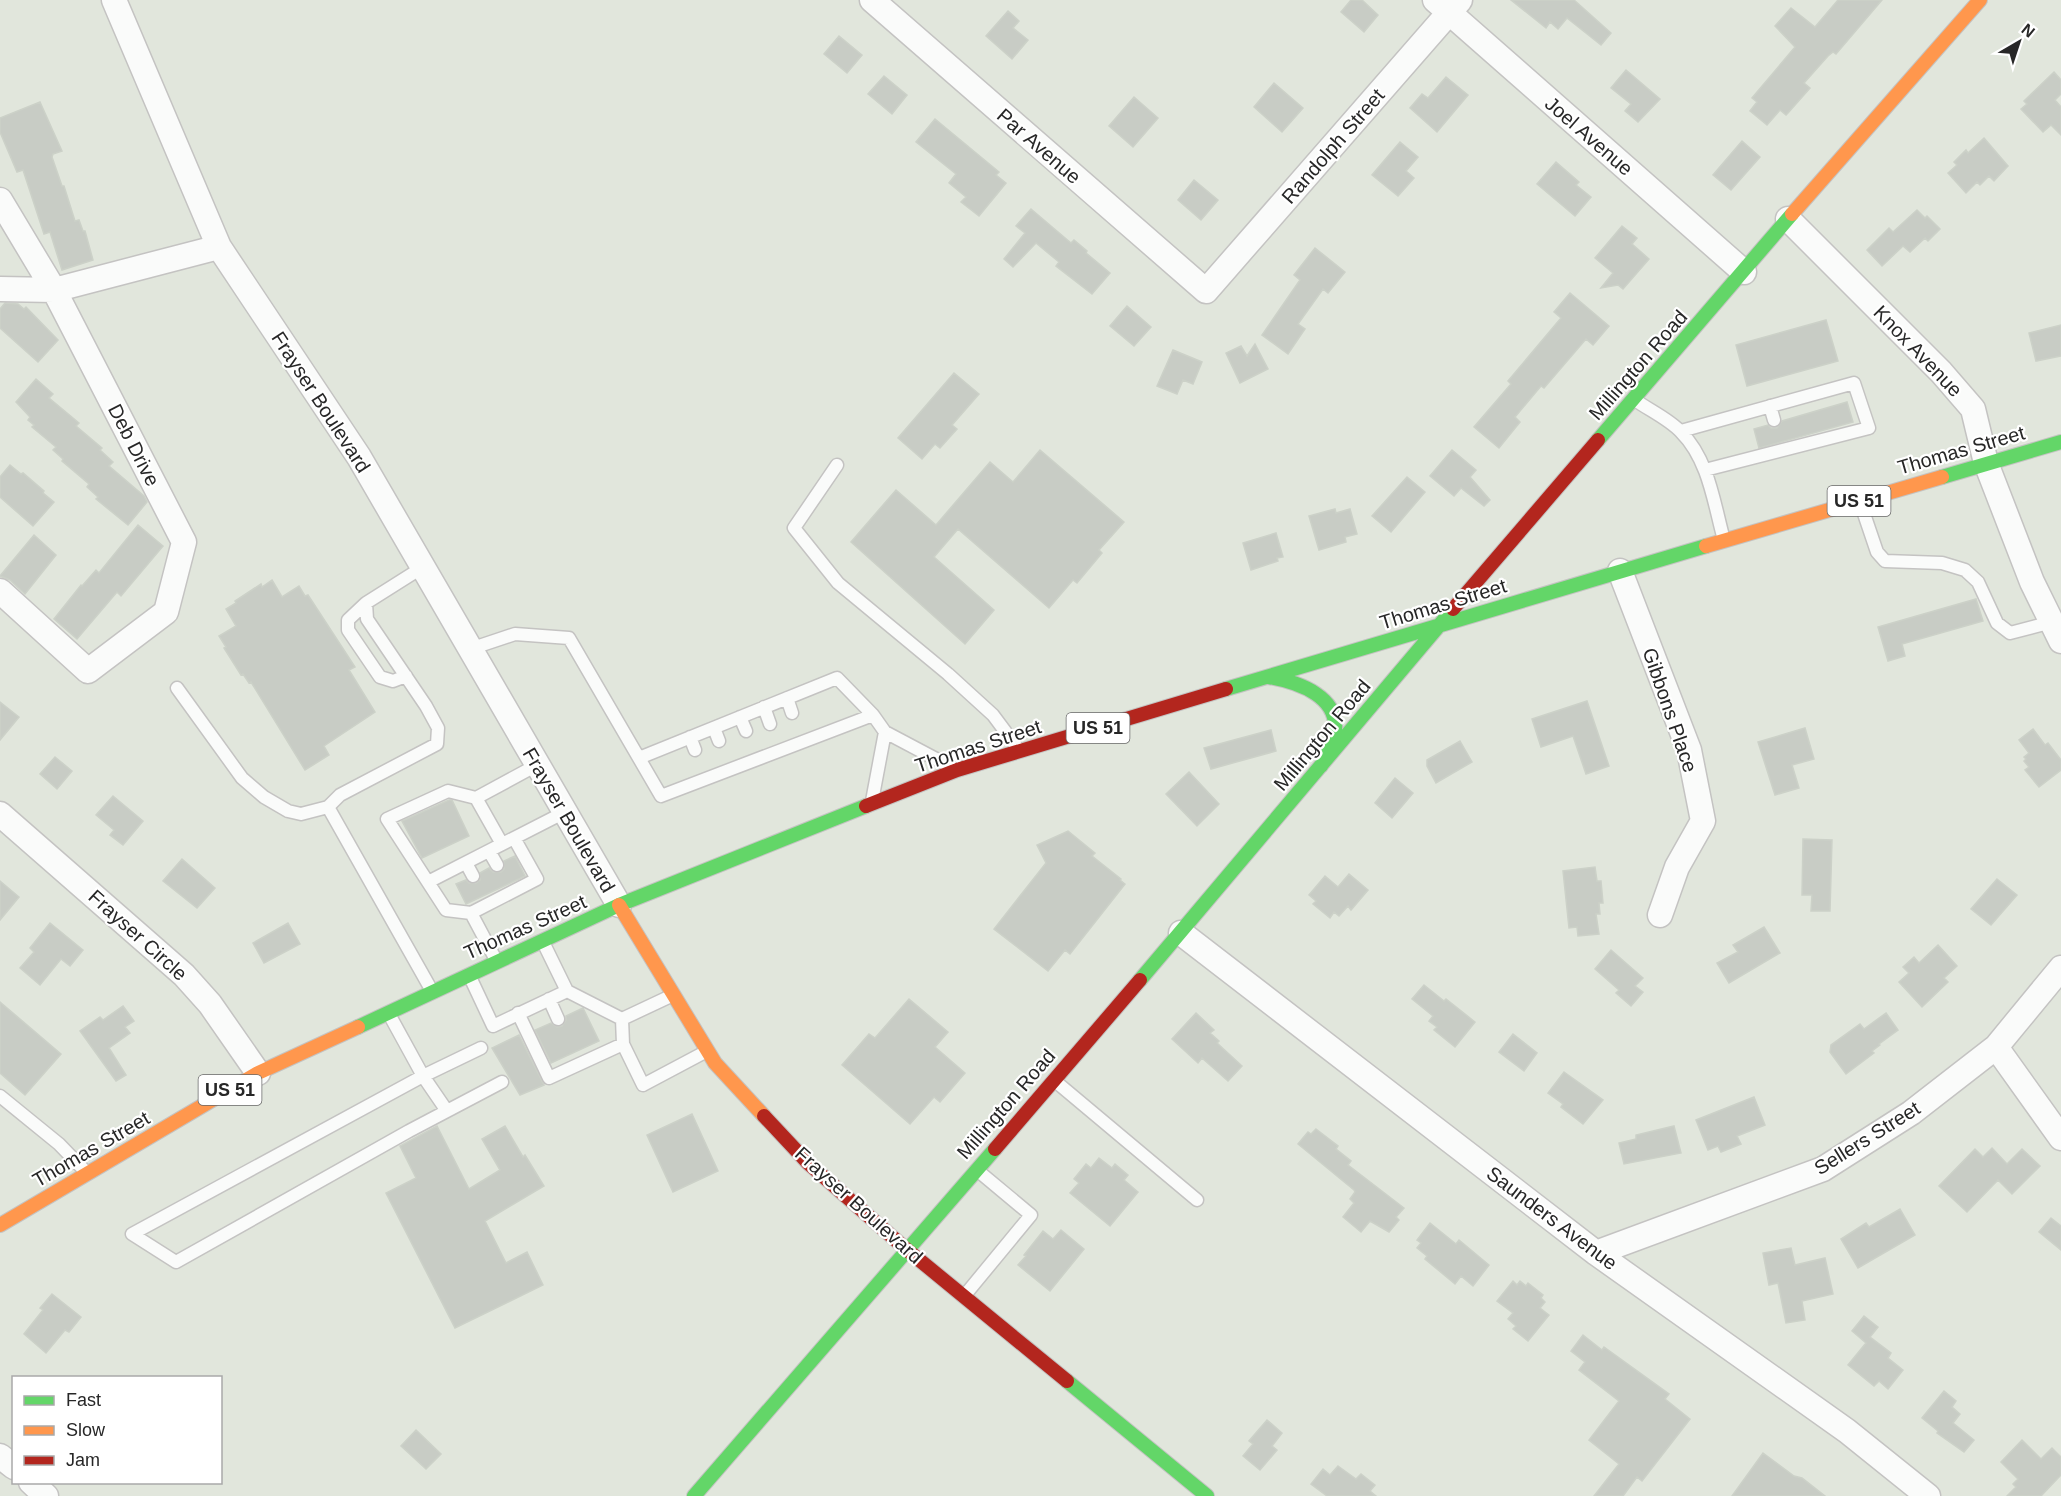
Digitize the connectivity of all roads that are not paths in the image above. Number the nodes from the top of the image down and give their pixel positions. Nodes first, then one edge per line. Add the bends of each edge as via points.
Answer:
1 (114, 0) edge
2 (872, 0) edge
3 (1980, 0) edge
4 (1448, 4) edge
5 (0, 200) edge
6 (1788, 219) junction
7 (219, 247) junction
8 (1744, 272) junction
9 (0, 289) edge
10 (54, 290) junction
11 (1206, 291) joint
12 (1821, 392) junction
13 (1795, 399) junction
14 (1634, 400) junction
15 (1825, 405) dead end
16 (1770, 406) junction
17 (1799, 412) dead end
18 (1774, 420) dead end
19 (1681, 431) junction
20 (2061, 442) edge
21 (1986, 463) junction
22 (837, 465) dead end
23 (1705, 470) junction
24 (1859, 500) junction
25 (1724, 540) junction
26 (423, 567) junction
27 (1620, 571) junction
28 (0, 591) edge
29 (366, 603) junction
30 (1439, 625) junction
31 (2056, 631) edge
32 (470, 649) junction
33 (406, 676) junction
34 (1269, 677) junction
35 (177, 688) dead end
36 (787, 698) junction
37 (764, 707) junction
38 (792, 713) dead end
39 (873, 716) junction
40 (740, 717) junction
41 (770, 724) dead end
42 (714, 728) junction
43 (746, 731) dead end
44 (885, 732) junction
45 (690, 737) junction
46 (719, 741) dead end
47 (695, 750) dead end
48 (1019, 751) junction
49 (639, 758) junction
50 (537, 765) junction
51 (1321, 766) junction
52 (957, 770) junction
53 (476, 798) junction
54 (871, 804) junction
55 (328, 807) junction
56 (565, 812) junction
57 (0, 814) edge
58 (514, 838) junction
59 (502, 844) junction
60 (489, 851) junction
61 (466, 863) junction
62 (497, 865) dead end
63 (473, 876) dead end
64 (428, 882) junction
65 (619, 905) junction
66 (471, 913) junction
67 (1660, 915) dead end
68 (1181, 933) junction
69 (542, 941) junction
70 (497, 962) junction
71 (2061, 968) edge
72 (469, 974) junction
73 (567, 991) junction
74 (432, 992) junction
75 (674, 994) junction
76 (549, 999) junction
77 (388, 1013) junction
78 (518, 1014) junction
79 (558, 1019) dead end
80 (622, 1019) junction
81 (623, 1044) junction
82 (1996, 1047) junction
83 (481, 1048) dead end
84 (708, 1050) junction
85 (574, 1052) dead end
86 (580, 1064) junction
87 (258, 1073) junction
88 (423, 1076) junction
89 (1054, 1080) junction
90 (502, 1082) dead end
91 (0, 1096) edge
92 (447, 1111) junction
93 (2061, 1138) edge
94 (976, 1169) junction
95 (88, 1173) junction
96 (1197, 1200) dead end
97 (0, 1225) edge
98 (906, 1249) junction
99 (1596, 1253) junction
100 (964, 1296) junction
101 (0, 1455) edge
102 (12, 1465) edge
103 (33, 1484) edge
104 (46, 1496) edge
105 (694, 1496) edge
106 (1207, 1496) edge
107 (1928, 1496) edge

1 - 7 street, Frayser Boulevard
2 - 11 street, Par Avenue
3 - 6 main road, Millington Road
4 - 8 street, Joel Avenue
4 - 11 street, Randolph Street
5 - 10 street, Deb Drive
6 - 8 main road, Millington Road
6 - 21 street, Knox Avenue via 1973,409
7 - 10 street
7 - 26 street, Frayser Boulevard via 359,457
8 - 14 main road, Millington Road
9 - 10 street
10 - 28 street, Deb Drive via 184,542 166,612 88,671
12 - 13 lane
12 - 15 lane
12 - 23 lane via 1854,383 1869,428 1808,438
13 - 16 lane
13 - 17 lane
14 - 19 lane
14 - 30 main road, Millington Road
16 - 18 lane
16 - 19 lane
19 - 23 lane
20 - 21 main road, Thomas Street / US 51
21 - 24 main road, Thomas Street / US 51
21 - 31 street, Knox Avenue via 2032,582
22 - 48 lane via 794,528 838,583 993,715
23 - 25 lane
24 - 25 main road, Thomas Street / US 51
24 - 31 lane via 1877,552 1885,561 1942,563 1965,570 1978,582 1997,623 2010,633
25 - 27 main road, Thomas Street / US 51
26 - 29 lane
26 - 32 street, Frayser Boulevard
27 - 30 main road, Thomas Street / US 51
27 - 67 street, Gibbons Place via 1689,750 1703,821 1677,867
29 - 33 lane via 367,619
29 - 33 lane via 348,620 348,630 380,677 393,681
30 - 34 main road, Thomas Street / US 51
30 - 51 main road, Millington Road
32 - 49 lane via 515,634 569,638
32 - 50 street, Frayser Boulevard
33 - 55 lane via 438,728 437,744 340,795
34 - 48 main road, Thomas Street / US 51
34 - 51 main road via 1304,686 1320,695 1330,710 1335,734
35 - 55 lane via 242,778 264,797 301,814
36 - 37 lane
36 - 38 lane
36 - 39 lane via 837,678
37 - 40 lane
37 - 41 lane
39 - 44 lane
39 - 49 lane via 801,737 661,796
40 - 42 lane
40 - 43 lane
42 - 45 lane
42 - 46 lane
44 - 52 lane
44 - 54 lane
45 - 47 lane
45 - 49 lane
48 - 52 main road, Thomas Street / US 51
50 - 53 lane
50 - 56 street, Frayser Boulevard
51 - 68 main road, Millington Road
52 - 54 main road, Thomas Street / US 51
53 - 59 lane
53 - 64 lane via 448,791 387,819
54 - 65 main road, Thomas Street / US 51
55 - 74 lane
56 - 58 lane
56 - 65 street, Frayser Boulevard
57 - 87 street, Frayser Circle via 184,975 210,1004
58 - 59 lane
58 - 66 lane via 537,879 485,900
59 - 60 lane
60 - 61 lane
60 - 62 lane
61 - 63 lane
61 - 64 lane
64 - 66 lane via 446,910
65 - 69 main road, Thomas Street / US 51
65 - 75 main road, Frayser Boulevard
66 - 70 lane
68 - 89 main road, Millington Road
68 - 99 street, Saunders Avenue
69 - 70 main road, Thomas Street / US 51
69 - 73 lane
70 - 72 main road, Thomas Street / US 51
71 - 82 street, Sellers Street
72 - 74 main road, Thomas Street / US 51
72 - 78 lane via 493,1026
73 - 76 lane
73 - 80 lane
74 - 77 main road, Thomas Street / US 51
75 - 80 lane
75 - 84 main road, Frayser Boulevard
76 - 78 lane
76 - 79 lane
77 - 87 main road, Thomas Street / US 51
77 - 88 lane
78 - 86 lane via 549,1078
80 - 81 lane
81 - 84 lane via 643,1085
81 - 86 lane
82 - 93 street
82 - 99 street, Sellers Street via 1911,1113 1823,1169
83 - 88 lane
84 - 98 main road, Frayser Boulevard via 715,1063 808,1163
85 - 86 lane
87 - 95 main road, Thomas Street / US 51
88 - 92 lane
88 - 92 lane via 132,1234 176,1262
89 - 94 main road, Millington Road
89 - 96 lane
90 - 92 lane
91 - 95 lane
94 - 98 main road, Millington Road
94 - 100 lane via 1032,1215
95 - 97 main road, Thomas Street / US 51
98 - 100 main road, Frayser Boulevard
98 - 105 main road, Millington Road
99 - 107 street, Saunders Avenue via 1847,1431
100 - 106 main road, Frayser Boulevard
101 - 102 street
103 - 104 street

